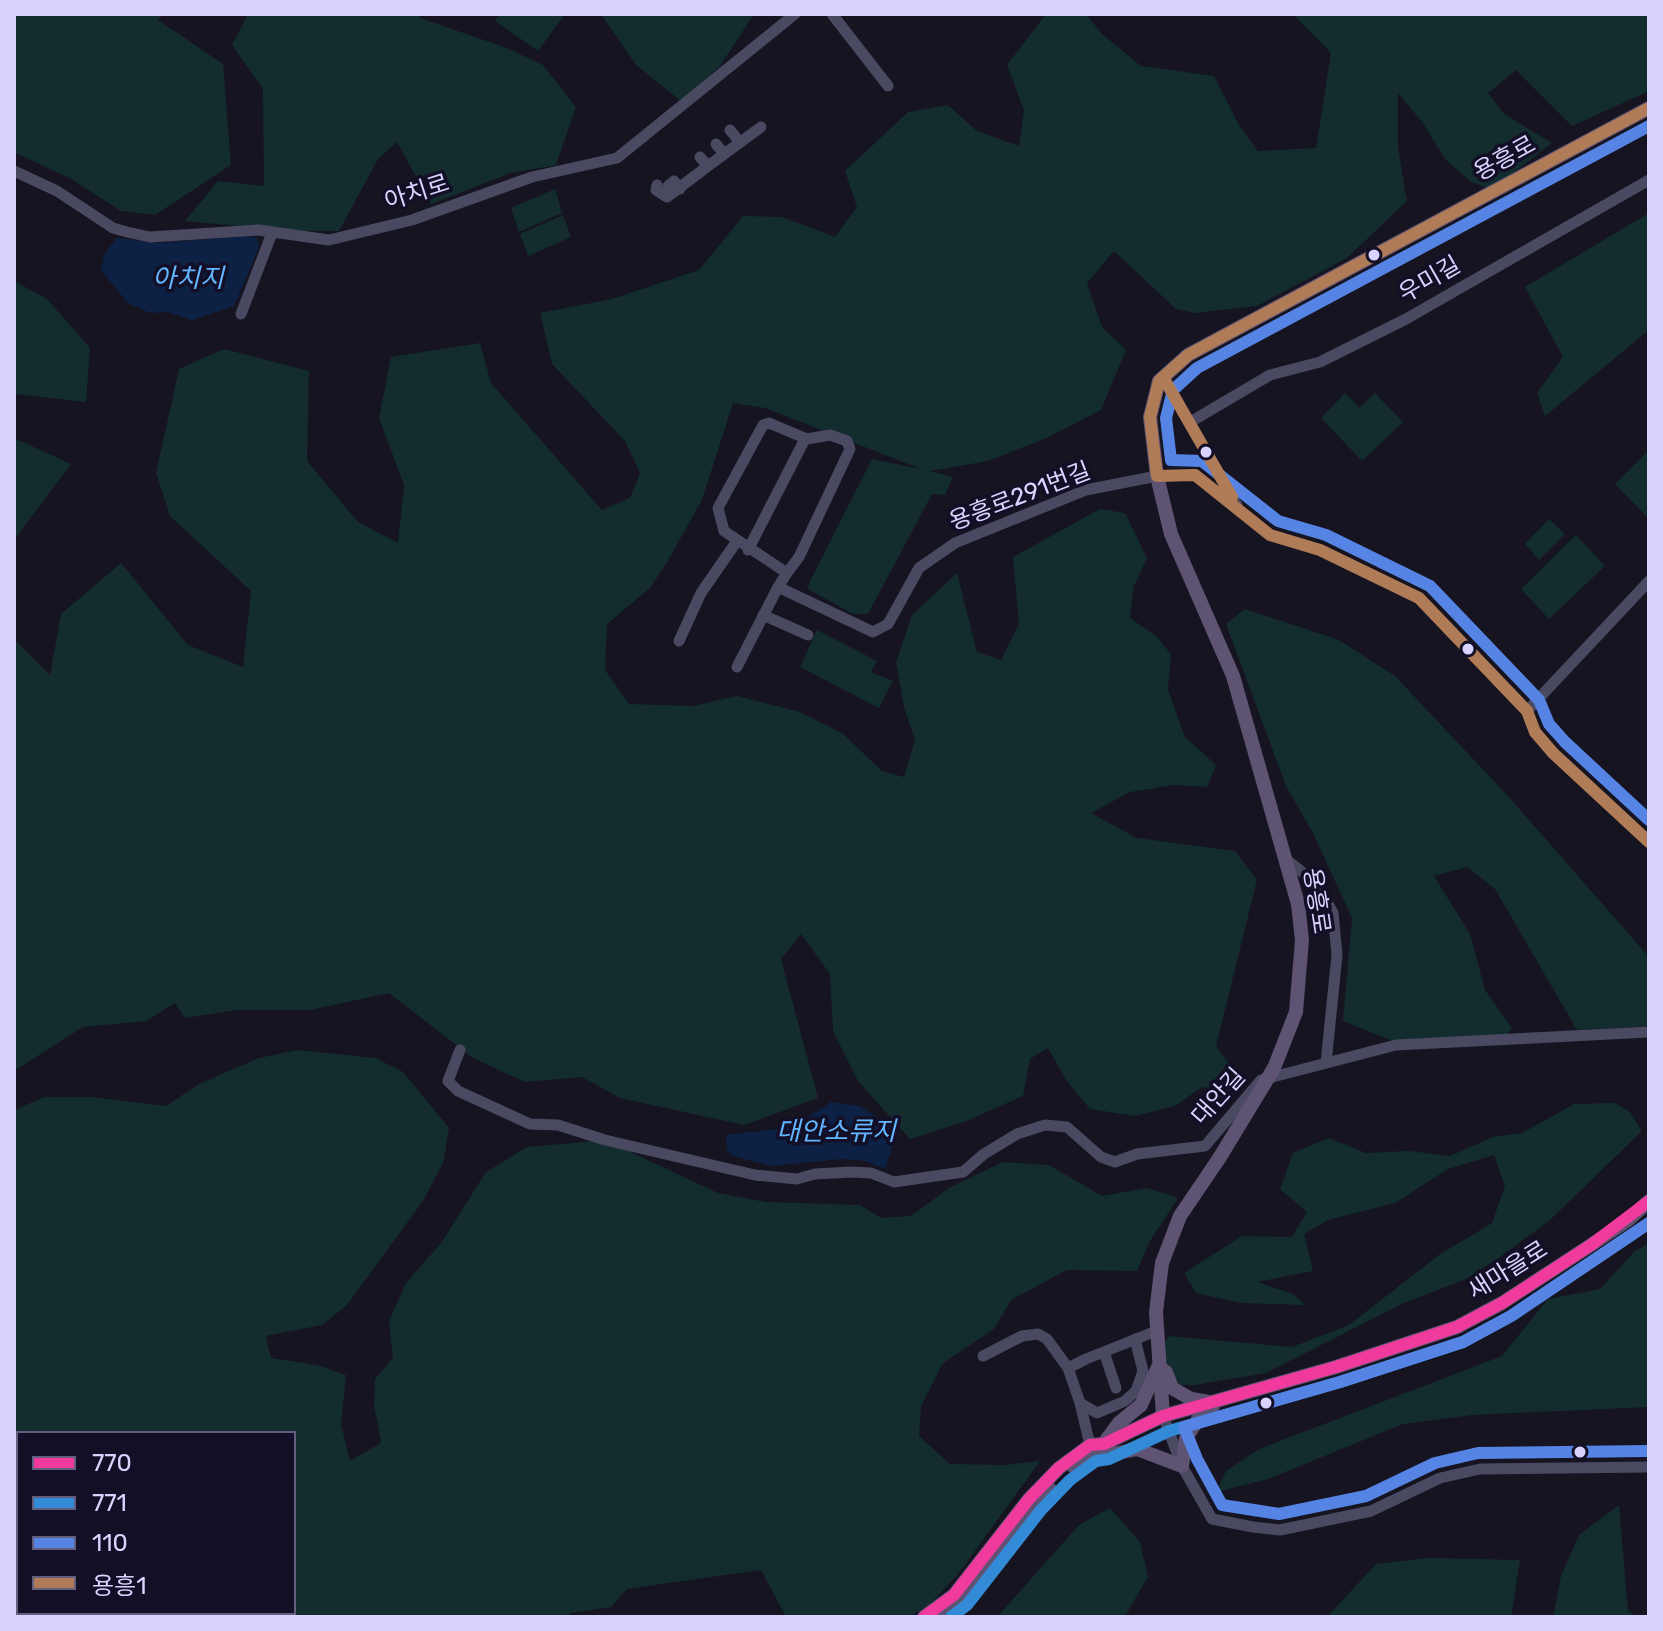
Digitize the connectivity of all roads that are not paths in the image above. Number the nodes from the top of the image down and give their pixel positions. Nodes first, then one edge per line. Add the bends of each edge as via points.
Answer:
1 (795, 14) edge
2 (832, 14) edge
3 (888, 86) dead end
4 (1649, 108) edge
5 (761, 127) dead end
6 (730, 130) dead end
7 (740, 142) junction
8 (716, 144) dead end
9 (724, 154) junction
10 (14, 171) edge
11 (1649, 180) edge
12 (662, 186) dead end
13 (272, 233) junction
14 (241, 314) dead end
15 (1163, 377) junction
16 (1192, 421) junction
17 (805, 439) junction
18 (1157, 476) junction
19 (1239, 509) junction
20 (737, 541) junction
21 (748, 550) junction
22 (787, 573) junction
23 (1649, 581) edge
24 (778, 587) junction
25 (763, 615) junction
26 (808, 635) dead end
27 (679, 641) dead end
28 (737, 667) dead end
29 (1527, 711) junction
30 (1649, 842) edge
31 (1287, 860) junction
32 (1649, 1032) edge
33 (460, 1050) dead end
34 (1326, 1063) junction
35 (1649, 1201) edge
36 (1156, 1331) junction
37 (1135, 1339) junction
38 (1104, 1352) junction
39 (983, 1356) dead end
40 (1158, 1367) junction
41 (1068, 1368) junction
42 (1116, 1388) dead end
43 (1080, 1403) junction
44 (1216, 1403) junction
45 (1163, 1416) junction
46 (1094, 1450) junction
47 (1182, 1466) junction
48 (1649, 1467) edge
49 (924, 1617) edge
50 (943, 1617) edge

1 - 13 street, 아치로 via 617,158 532,177 412,220 329,240
2 - 3 street
4 - 15 main road, 용흥로 via 1188,355
5 - 7 street
6 - 7 street
7 - 9 street
8 - 9 street
9 - 12 street via 704,162 667,197 656,190
10 - 13 street, 아치로 via 127,232 150,237
11 - 16 street, 우미길 via 1406,319 1320,362 1270,375
13 - 14 street
15 - 16 street
15 - 18 main road, 용흥로 via 1150,417
16 - 19 street
17 - 20 street via 763,425 718,508 724,531
17 - 21 street
17 - 22 street via 830,435 847,441 850,449
18 - 19 street, 용흥로291번길 via 1195,475
18 - 24 street, 용흥로291번길 via 1086,490 955,543 919,568 888,624 873,632
18 - 31 main road, 용흥로 via 1171,534 1233,676
19 - 29 street, 용흥로291번길 via 1270,535 1320,550 1419,598
20 - 21 street
20 - 27 street via 701,593
21 - 22 street
22 - 24 street
23 - 29 street
24 - 25 street
25 - 26 street
25 - 28 street
29 - 30 street, 용흥로291번길 via 1535,732 1553,753
31 - 34 street via 1317,884 1333,913 1337,955
31 - 36 main road, 용흥로, bridge via 1302,940 1296,1012 1274,1068 1180,1216 1162,1263
32 - 34 street, 대안길 via 1396,1045
33 - 34 street, 대안길 via 448,1081 458,1091 530,1124 558,1125 755,1175 797,1179 852,1172 894,1182 963,1172 1017,1134 1045,1125 1067,1127 1101,1157 1115,1162 1137,1154 1205,1146 1261,1080
35 - 44 main road, 새마을로 via 1502,1303 1457,1327
36 - 37 street
36 - 40 main road, 용흥로
37 - 38 street
37 - 43 street via 1143,1371 1136,1391 1097,1413
38 - 41 street
38 - 42 street
39 - 41 street via 1022,1336 1038,1334
40 - 44 main road via 1172,1388
40 - 45 main road, 용흥로
40 - 46 main road via 1141,1405
41 - 43 street
43 - 46 street
44 - 45 main road, 새마을로
44 - 47 main road via 1186,1438
45 - 46 main road, 새마을로
45 - 47 street, 용흥로
46 - 47 main road via 1137,1449
46 - 49 main road, 새마을로 via 1059,1468 954,1595
46 - 50 main road, 새마을로 via 1052,1486 978,1583
47 - 48 street, 용흥로 via 1212,1519 1280,1530 1371,1511 1440,1478 1480,1469

